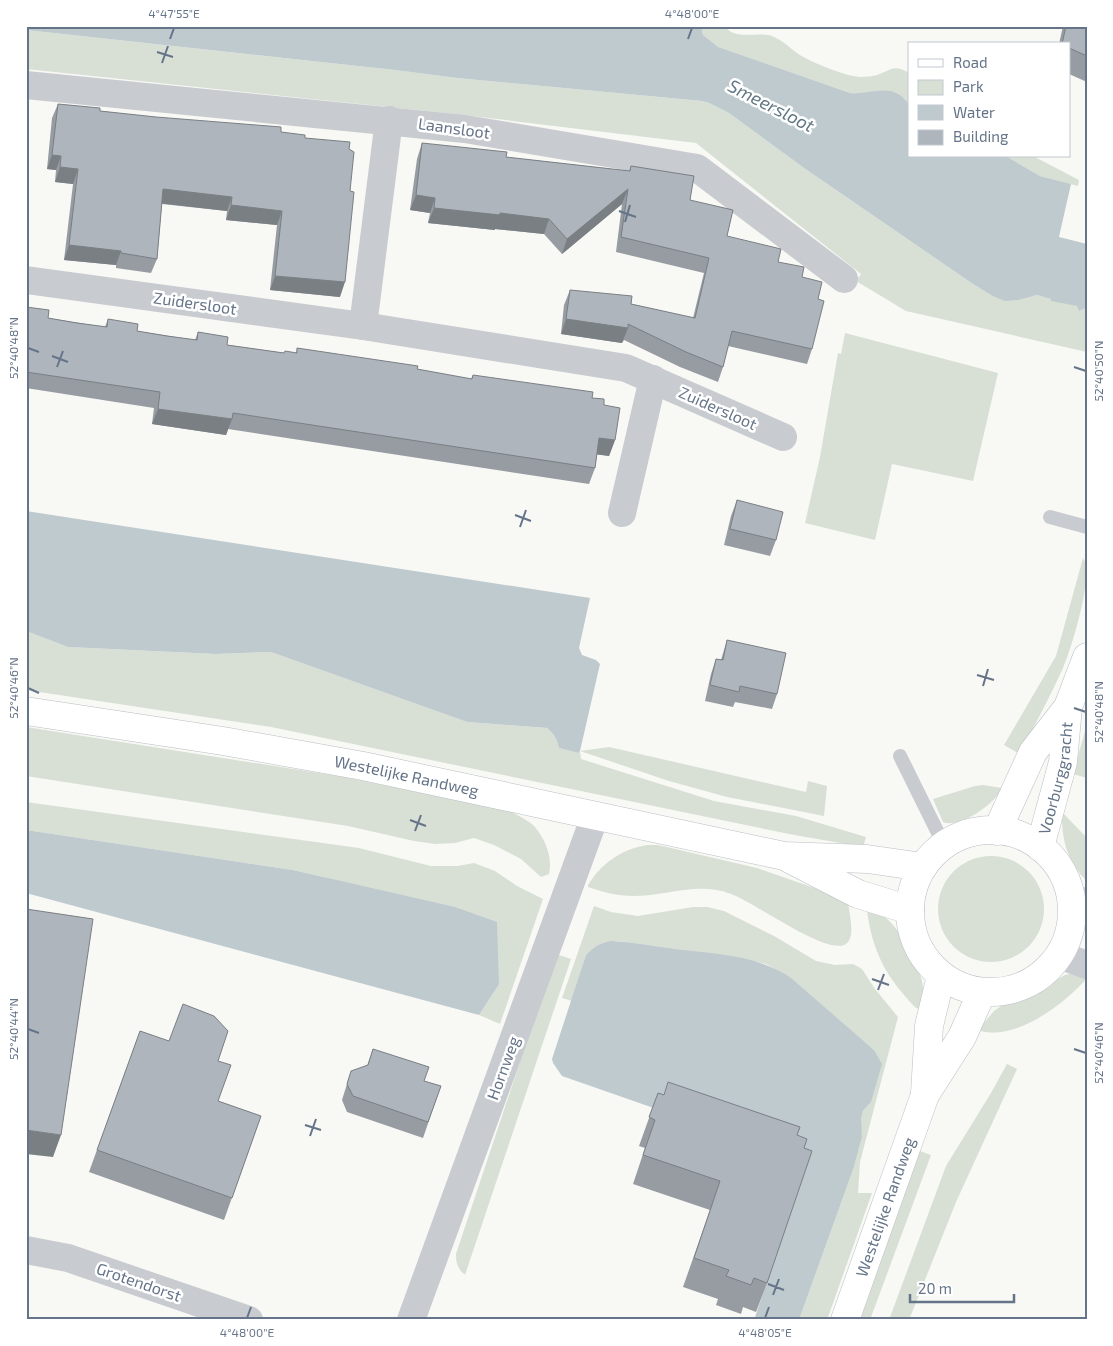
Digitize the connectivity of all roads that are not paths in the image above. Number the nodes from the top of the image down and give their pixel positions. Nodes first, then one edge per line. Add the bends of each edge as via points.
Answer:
1 (26, 85) edge
2 (388, 120) junction
3 (844, 279) dead end
4 (26, 280) edge
5 (363, 326) junction
6 (653, 379) junction
7 (783, 437) dead end
8 (622, 513) dead end
9 (1050, 517) dead end
10 (1087, 527) edge
11 (1087, 657) edge
12 (1068, 707) junction
13 (26, 711) edge
14 (900, 756) dead end
15 (595, 816) junction
16 (997, 831) junction
17 (944, 845) junction
18 (1040, 847) junction
19 (784, 856) junction
20 (923, 867) junction
21 (1079, 901) edge
22 (910, 910) junction
23 (1059, 955) junction
24 (1087, 964) edge
25 (941, 976) junction
26 (982, 992) junction
27 (925, 1095) junction
28 (26, 1250) edge
29 (249, 1320) edge
30 (411, 1320) edge
31 (844, 1320) edge

1 - 2 street, Laansloot
2 - 3 street, Laansloot via 465,129 697,168
2 - 5 street
4 - 5 street, Zuidersloot
5 - 6 street, Zuidersloot via 626,368
6 - 7 street, Zuidersloot
6 - 8 street
9 - 10 lane
11 - 12 street, Voorburggracht
12 - 16 street, Voorburggracht via 1033,752
12 - 18 street, Voorburggracht via 1063,762
13 - 15 street, Westelijke Randweg via 362,766
14 - 17 lane
15 - 19 street, Westelijke Randweg
15 - 30 street, Hornweg
16 - 17 street via 969,833
16 - 18 street via 1020,836
17 - 20 street
18 - 21 street via 1054,862
19 - 20 street, Westelijke Randweg via 867,859
19 - 22 street, Westelijke Randweg via 858,894
20 - 22 street via 911,895
21 - 23 street
22 - 25 street via 918,947
23 - 24 street
23 - 26 street via 1044,972 1026,984 1004,991
25 - 26 street via 960,987
25 - 27 street, Westelijke Randweg via 929,1026
26 - 27 street, Westelijke Randweg via 962,1037
27 - 31 street, Westelijke Randweg
28 - 29 street, Grotendorst via 68,1258

